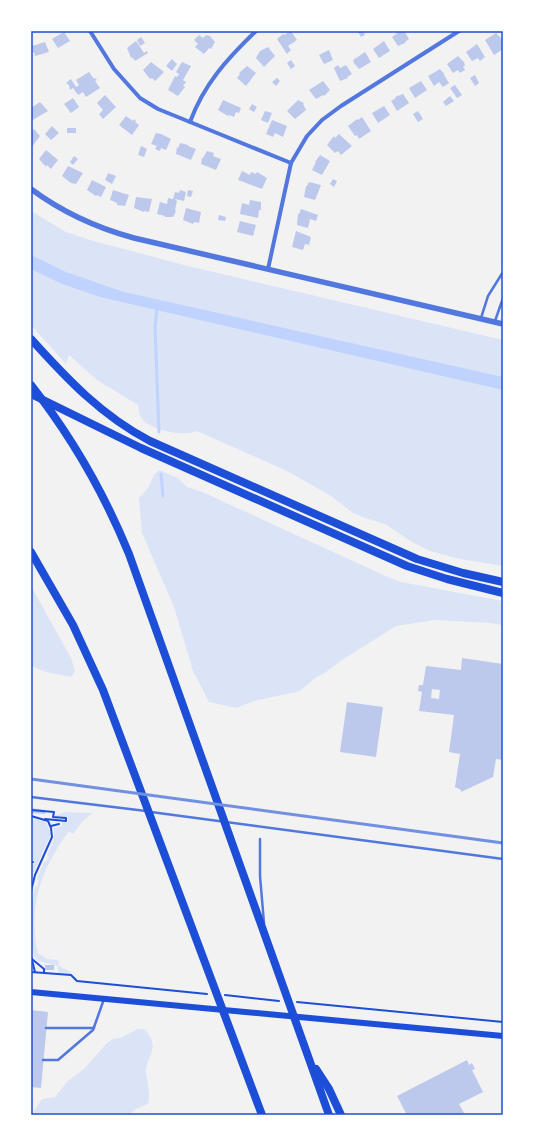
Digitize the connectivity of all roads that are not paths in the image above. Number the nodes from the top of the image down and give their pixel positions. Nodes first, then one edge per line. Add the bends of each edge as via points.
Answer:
1 (90, 31) edge
2 (256, 31) edge
3 (459, 31) edge
4 (190, 122) junction
5 (291, 163) junction
6 (31, 189) edge
7 (268, 269) junction
8 (503, 272) edge
9 (503, 298) edge
10 (481, 319) junction
11 (495, 322) junction
12 (503, 324) edge
13 (31, 339) edge
14 (31, 384) edge
15 (31, 394) edge
16 (31, 552) edge
17 (503, 582) edge
18 (503, 593) edge
19 (31, 797) edge
20 (260, 839) dead end
21 (503, 859) edge
22 (266, 937) junction
23 (31, 992) edge
24 (105, 999) junction
25 (46, 1028) dead end
26 (94, 1028) junction
27 (503, 1036) edge
28 (43, 1060) dead end
29 (311, 1063) junction
30 (262, 1115) edge
31 (329, 1115) edge
32 (341, 1115) edge

1 - 4 street via 114,69 140,98
2 - 4 street via 222,66 208,85
3 - 5 street via 322,120 307,136
4 - 5 street
5 - 7 street
6 - 7 street via 65,211 116,233
7 - 10 street
8 - 10 lane via 488,296
9 - 11 lane
10 - 11 street
11 - 12 street
13 - 17 highway via 90,401 150,441 417,558 463,574
14 - 22 highway via 90,472 123,541 148,604
15 - 18 highway via 141,448 407,566
16 - 30 highway via 82,644 113,716
19 - 21 lane
20 - 22 lane via 261,890
22 - 29 highway
23 - 24 main road
24 - 26 lane
24 - 27 main road
25 - 26 lane
26 - 28 lane via 58,1060
29 - 31 highway
29 - 32 highway via 329,1089

